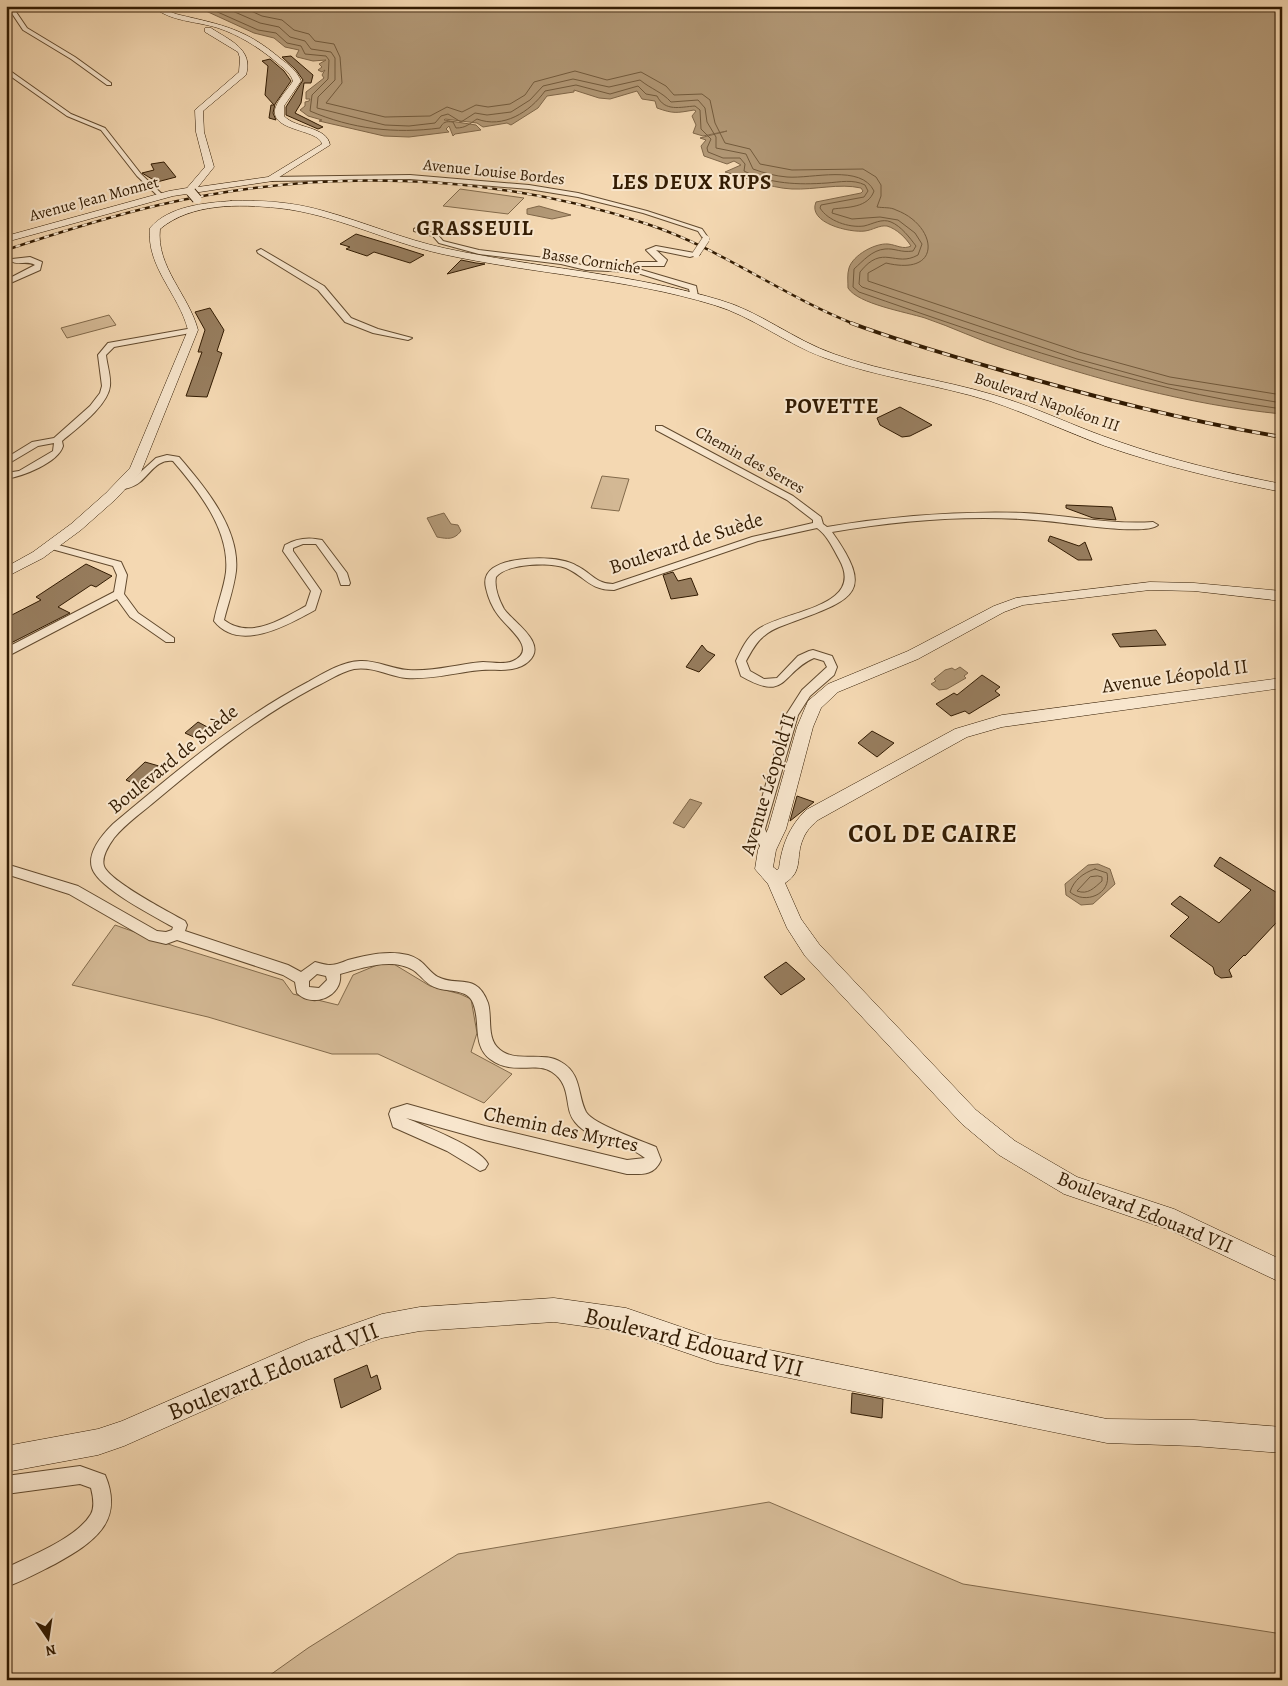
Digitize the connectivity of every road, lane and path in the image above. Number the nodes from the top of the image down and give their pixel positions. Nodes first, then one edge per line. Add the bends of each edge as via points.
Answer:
1 (9, 6) edge
2 (152, 9) edge
3 (6, 70) edge
4 (109, 84) dead end
5 (270, 179) junction
6 (161, 196) junction
7 (194, 198) junction
8 (264, 202) junction
9 (416, 230) dead end
10 (6, 238) edge
11 (261, 251) dead end
12 (16, 260) dead end
13 (635, 270) junction
14 (6, 283) edge
15 (694, 296) junction
16 (749, 315) joint
17 (193, 330) junction
18 (408, 338) dead end
19 (659, 428) dead end
20 (57, 440) junction
21 (6, 462) edge
22 (6, 476) edge
23 (121, 487) junction
24 (1282, 488) edge
25 (1153, 525) dead end
26 (822, 528) junction
27 (51, 546) junction
28 (6, 573) edge
29 (345, 583) dead end
30 (119, 594) junction
31 (1282, 596) edge
32 (170, 640) dead end
33 (6, 653) edge
34 (1282, 683) edge
35 (767, 850) junction
36 (6, 869) edge
37 (775, 880) junction
38 (177, 934) junction
39 (330, 970) junction
40 (302, 979) junction
41 (480, 1164) dead end
42 (1282, 1272) edge
43 (1282, 1440) edge
44 (6, 1459) edge
45 (6, 1485) edge
46 (6, 1578) edge

1 - 4 street via 25,29
2 - 5 main road via 174,17 210,23 247,37 295,75 297,81 280,106 280,116 286,123 321,136 326,145
2 - 7 main road via 170,21 210,31 241,51 244,58 243,75 199,110 200,132 210,166
3 - 6 street via 69,116 103,129
5 - 7 main road
5 - 13 street, Avenue Louise Bordes, bridge via 410,177 529,187 578,195 645,212 700,230 706,239 696,254 683,256 666,248 650,250 663,260 661,264 636,264
6 - 7 main road, Avenue Jean Monnet
6 - 10 main road, Avenue Jean Monnet
7 - 8 main road, Basse Corniche
7 - 8 main road
7 - 17 main road via 158,224 154,231 155,251 191,317
8 - 15 main road, Basse Corniche via 304,209 437,250 622,280
9 - 13 street via 435,235 441,242 479,252 586,268
11 - 18 street via 321,288 348,320 376,332
12 - 14 street via 30,259 40,264
13 - 15 street via 693,288
15 - 16 main road, Basse Corniche
16 - 24 main road, Boulevard Napoléon III via 799,344 842,361 989,397 1123,448 1220,476
17 - 20 street via 111,345 102,355 106,387 103,394 80,421
17 - 23 main road via 136,469
19 - 26 street, Chemin des Serres via 790,498 813,513
20 - 21 street via 35,444
20 - 22 street via 57,452 22,473
23 - 27 main road
23 - 29 street via 133,484 151,463 164,458 176,459 193,478 224,530 231,566 219,621 226,629 241,633 276,626 311,608 316,591 288,552 288,547 294,543 319,542 342,573
25 - 26 street via 1107,526 1029,516 986,515
26 - 35 street via 850,568 848,590 832,602 766,628 741,661 745,673 762,682 780,681 802,659 813,654 828,659 832,667 801,699 792,716 759,829
26 - 38 street, Boulevard de Suède via 755,539 614,588 597,587 574,568 555,562 498,568 490,578 490,585 501,612 523,633 529,646 528,654 522,660 509,666 484,666 437,674 407,674 367,665 347,667 296,692 231,733 109,835 98,858 103,876 180,925
27 - 28 main road
27 - 30 street via 116,564 122,575
30 - 32 street via 134,615
30 - 33 street
31 - 35 main road, Avenue Léopold II via 1150,586 1021,601 999,609 913,655 833,688 814,705 805,727 777,829
34 - 37 main road, Avenue Léopold II via 1002,721 961,733 812,815 798,829 790,846 788,872
35 - 37 main road, Avenue Léopold II via 764,869
36 - 38 street via 73,890 160,938
37 - 42 main road, Boulevard Edouard VII via 794,924 812,950 970,1117 1007,1148 1072,1186 1174,1220
38 - 40 street
39 - 40 street via 315,968
39 - 40 street via 334,982 322,994 306,993
39 - 41 street, Chemin des Myrtes via 371,960 399,959 419,966 430,979 471,990 478,997 487,1046 492,1053 516,1064 548,1062 565,1074 580,1117 602,1132 651,1152 653,1160 647,1167 627,1167 407,1112 396,1114 398,1122 452,1146
43 - 44 main road, Boulevard Edouard VII via 1194,1432 1099,1429 716,1351 626,1320 554,1310 420,1319 382,1326 308,1352 124,1433 98,1442
45 - 46 street via 80,1475 99,1481 104,1502 97,1522 70,1545

